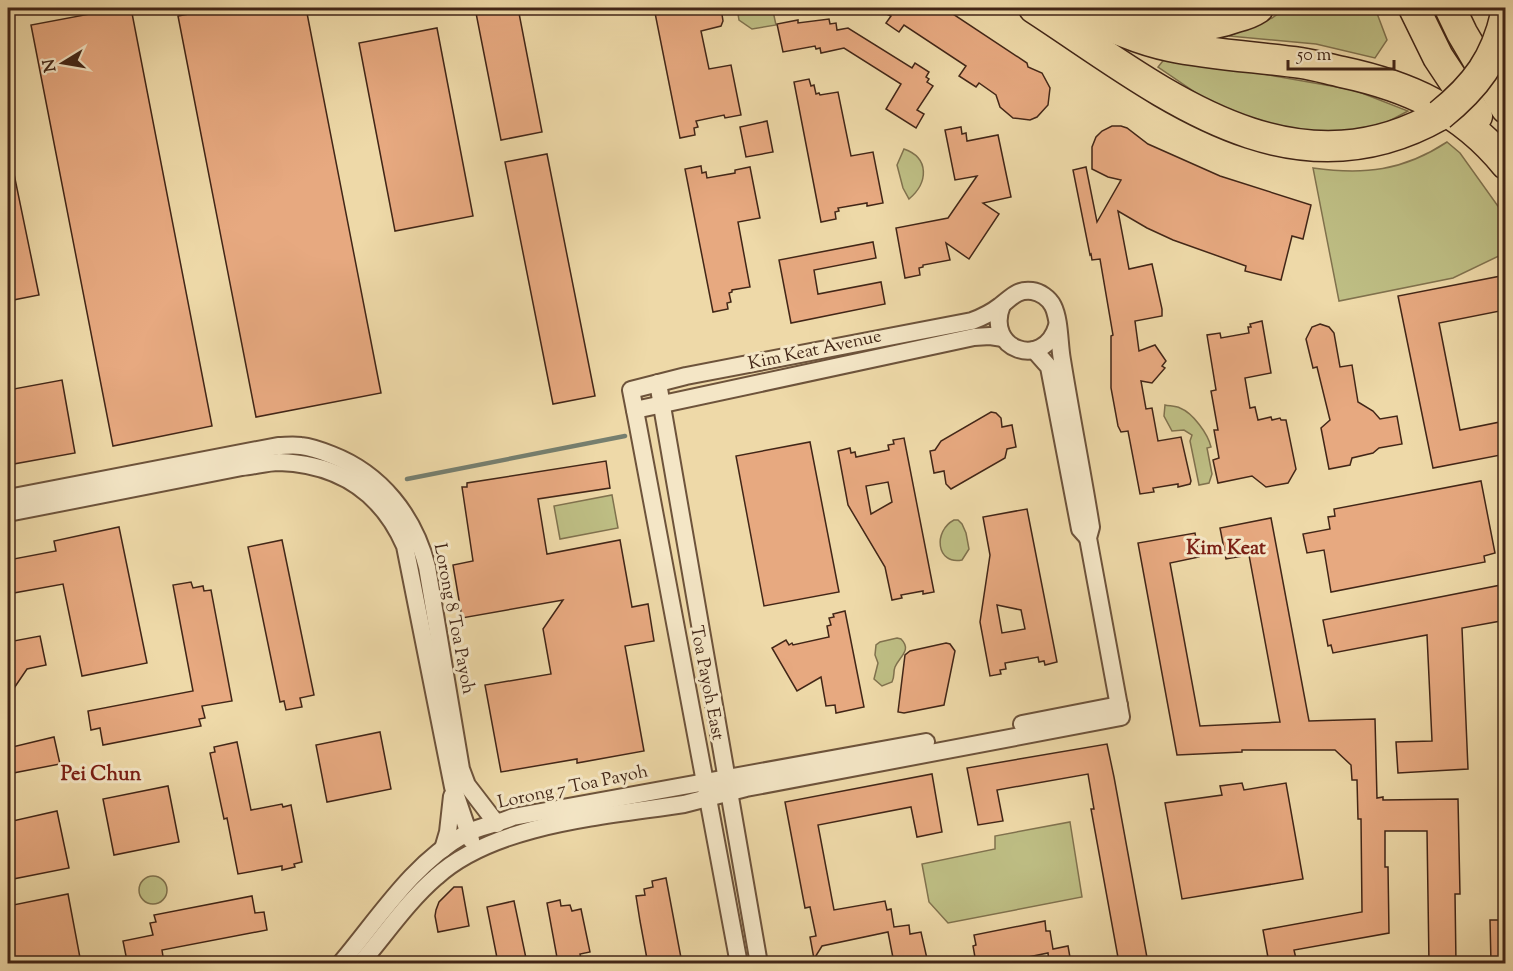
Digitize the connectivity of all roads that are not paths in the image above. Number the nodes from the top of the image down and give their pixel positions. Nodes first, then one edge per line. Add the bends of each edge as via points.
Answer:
1 (1072, 8) edge
2 (1258, 8) edge
3 (1414, 8) edge
4 (1450, 8) edge
5 (1492, 8) edge
6 (1037, 9) edge
7 (1133, 11) edge
8 (1506, 14) edge
9 (1506, 34) edge
10 (1506, 108) edge
11 (1506, 152) edge
12 (1506, 164) edge
13 (1002, 305) junction
14 (1057, 326) junction
15 (1003, 338) junction
16 (1034, 351) junction
17 (658, 384) junction
18 (661, 403) junction
19 (635, 410) junction
20 (8, 498) edge
21 (8, 513) edge
22 (1088, 538) junction
23 (728, 785) junction
24 (453, 787) junction
25 (706, 790) junction
26 (497, 824) junction
27 (467, 833) junction
28 (443, 849) junction
29 (476, 849) junction
30 (340, 963) edge
31 (360, 963) edge
32 (739, 963) edge
33 (759, 963) edge

1 - 12 highway via 1124,33 1170,46 1304,63 1419,94 1456,117
2 - 7 highway via 1204,26 1176,26
3 - 11 highway via 1448,73
4 - 10 highway
5 - 9 highway
6 - 8 highway, bridge via 1181,104 1274,140 1342,146 1373,142 1440,115 1472,86 1494,54
13 - 14 street, Kim Keat Avenue via 1021,291 1043,295 1057,314
13 - 15 street via 998,327
13 - 17 street, Kim Keat Avenue via 972,321
14 - 16 street via 1049,342
14 - 22 street, Kim Keat Avenue via 1091,527
15 - 16 street, Kim Keat Avenue via 1022,351
15 - 18 street, Kim Keat Avenue via 974,337
16 - 22 street, Kim Keat Avenue via 1049,367 1080,529
17 - 18 street, Toa Payoh East
17 - 19 street, Kim Keat Avenue via 631,390
18 - 19 street, Kim Keat Avenue
18 - 23 street, Toa Payoh East
19 - 25 street, Toa Payoh East
20 - 26 street, Lorong 8 Toa Payoh via 278,446 303,446 346,460 393,499 422,545 461,769 467,785
21 - 24 street, Lorong 8 Toa Payoh via 277,462 310,466 349,479 385,510 405,546
22 - 23 street, Kim Keat Avenue via 1120,711
23 - 25 street, Lorong 7 Toa Payoh
23 - 33 street, Toa Payoh East
24 - 27 street, Lorong 8 Toa Payoh
24 - 28 street
25 - 26 street, Lorong 7 Toa Payoh via 513,817
25 - 29 street, Lorong 7 Toa Payoh via 684,804 513,834
25 - 32 street, Toa Payoh East
26 - 27 street, Lorong 7 Toa Payoh
27 - 28 street, Lorong 7 Toa Payoh
27 - 29 street, Lorong 8 Toa Payoh
28 - 30 street, Lorong 7 Toa Payoh via 399,891
29 - 31 street, Lorong 7 Toa Payoh via 436,876

